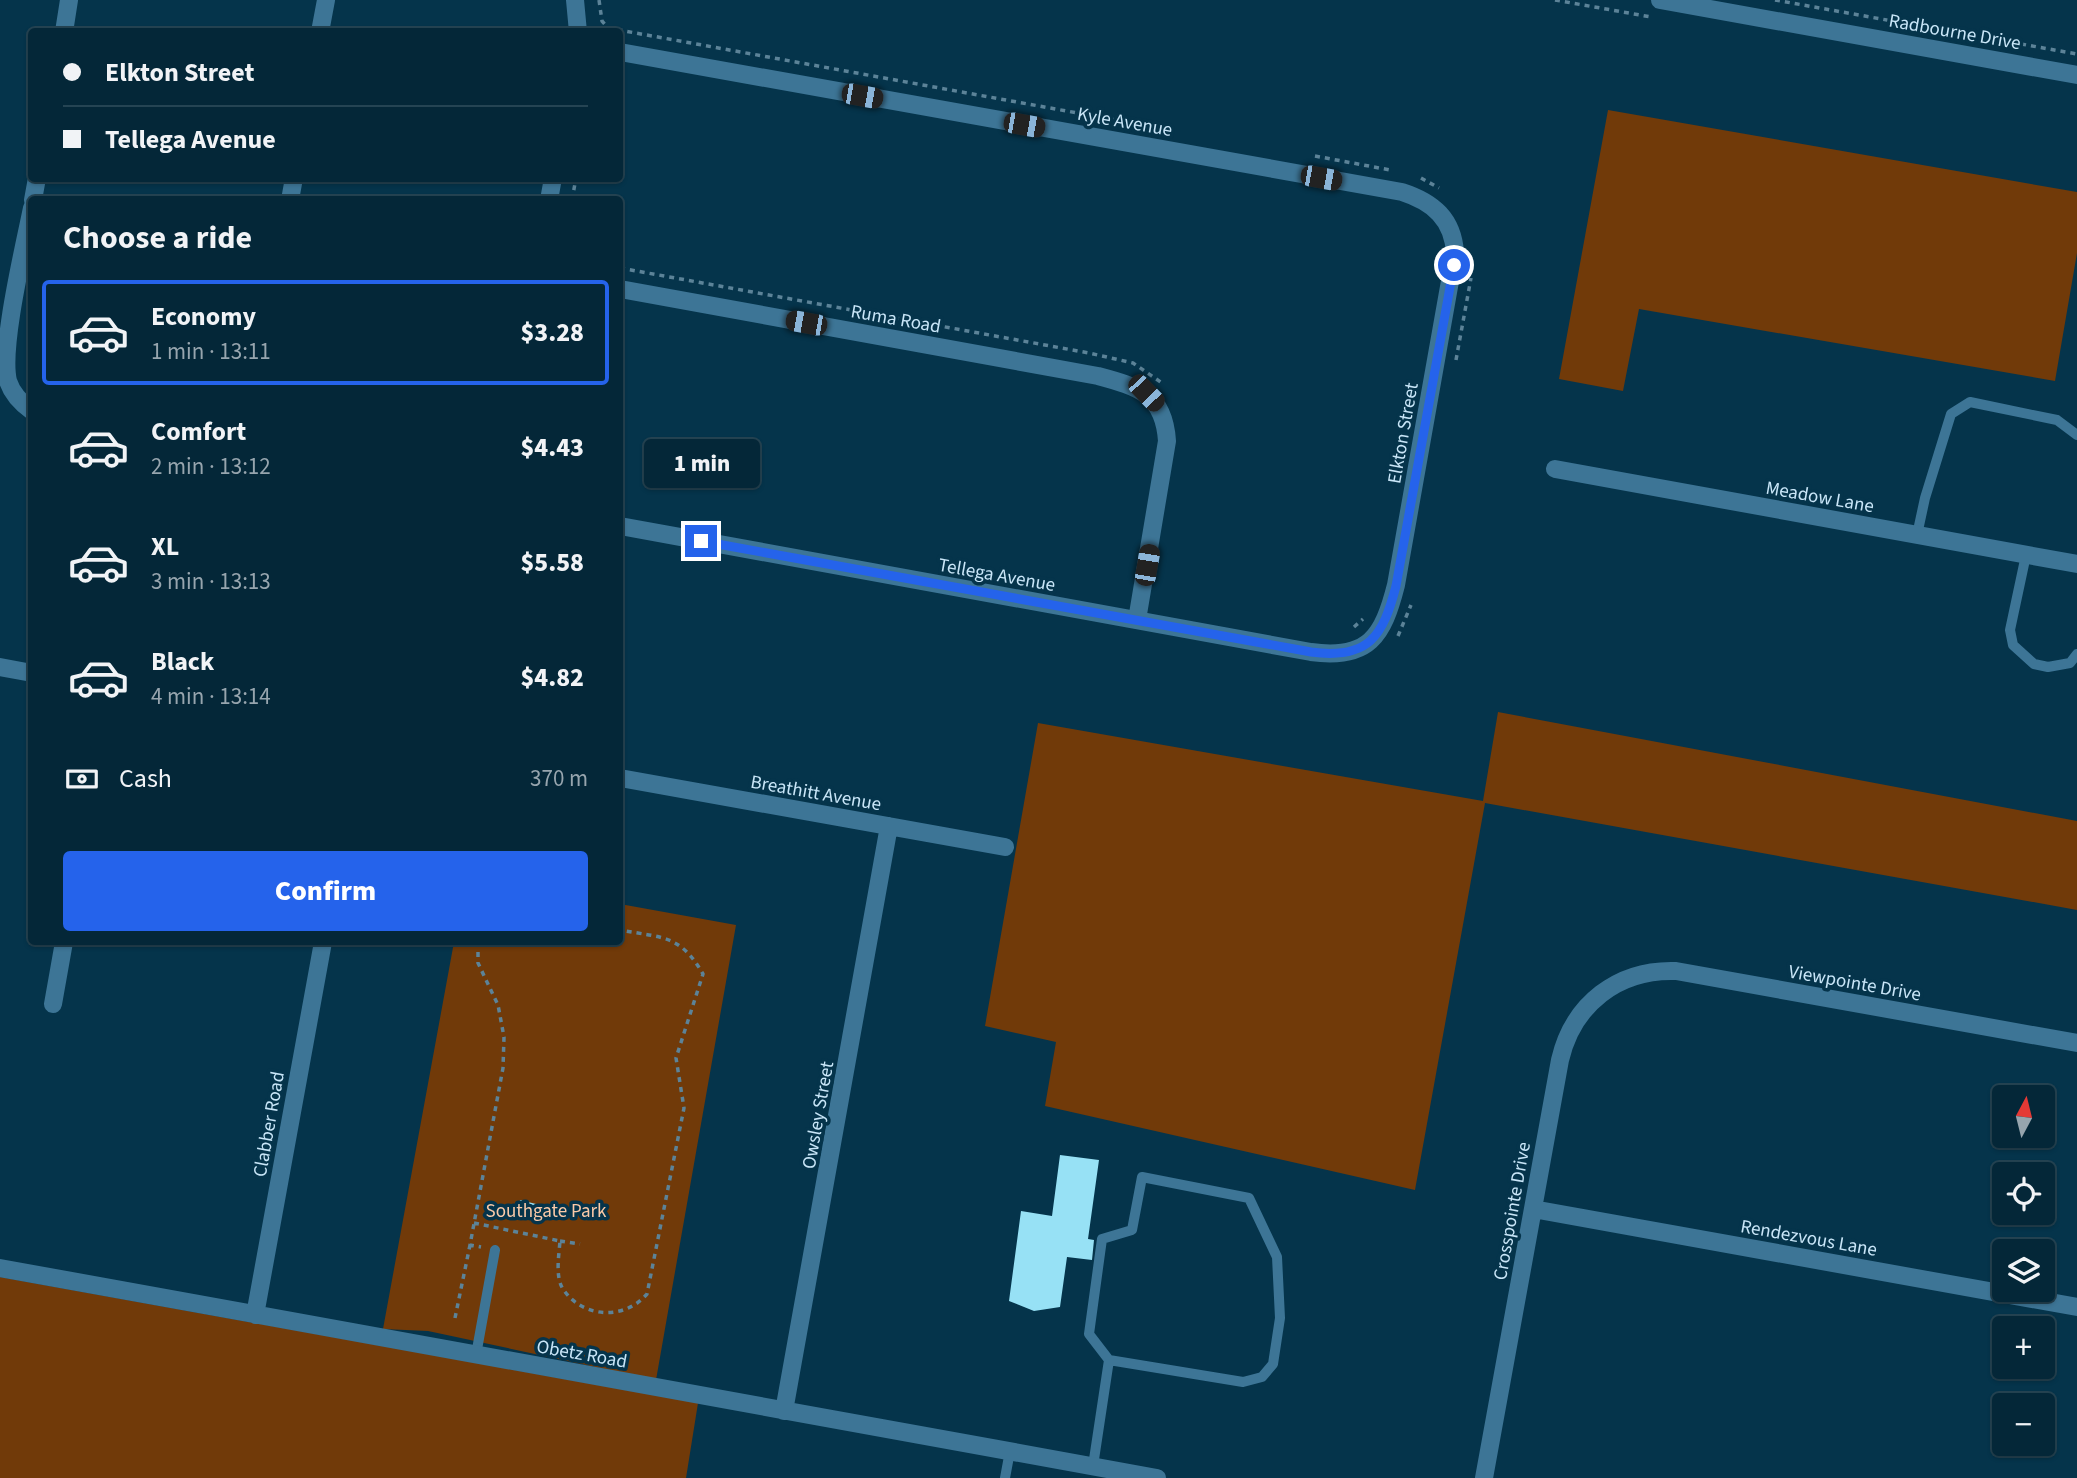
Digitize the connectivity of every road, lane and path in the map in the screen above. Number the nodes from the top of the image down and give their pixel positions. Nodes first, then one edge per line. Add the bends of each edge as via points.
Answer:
1 (69, 0) edge
2 (326, 0) edge
3 (575, 0) edge
4 (599, 0) edge
5 (1660, 0) edge
6 (1775, 0) edge
7 (65, 28) edge
8 (321, 28) edge
9 (578, 28) edge
10 (608, 28) edge
11 (623, 31) edge
12 (623, 53) edge
13 (2077, 54) edge
14 (2077, 75) edge
15 (1175, 131) dead end
16 (1302, 154) dead end
17 (1401, 172) dead end
18 (1412, 174) dead end
19 (1440, 190) dead end
20 (1447, 222) joint
21 (28, 230) edge
22 (623, 269) edge
23 (1472, 272) dead end
24 (623, 290) edge
25 (1455, 365) dead end
26 (1167, 388) dead end
27 (28, 407) edge
28 (2077, 435) edge
29 (1555, 469) dead end
30 (623, 527) edge
31 (1917, 535) junction
32 (2026, 555) junction
33 (2077, 564) edge
34 (1413, 597) dead end
35 (1370, 611) dead end
36 (1137, 620) junction
37 (1354, 627) dead end
38 (1367, 644) joint
39 (1393, 644) dead end
40 (2077, 654) edge
41 (0, 667) edge
42 (28, 672) edge
43 (623, 779) edge
44 (890, 826) junction
45 (1005, 847) dead end
46 (623, 931) edge
47 (63, 945) edge
48 (322, 945) edge
49 (478, 945) edge
50 (1627, 978) joint
51 (53, 1004) dead end
52 (2077, 1043) edge
53 (1533, 1209) junction
54 (474, 1223) junction
55 (560, 1241) junction
56 (580, 1244) dead end
57 (470, 1245) junction
58 (495, 1250) joint
59 (0, 1268) edge
60 (2077, 1307) edge
61 (255, 1315) junction
62 (455, 1318) dead end
63 (476, 1355) junction
64 (1109, 1360) junction
65 (784, 1411) junction
66 (1010, 1451) junction
67 (1093, 1466) junction
68 (1149, 1477) edge
69 (1005, 1478) edge
70 (1484, 1478) edge

1 - 7 street
2 - 8 street
3 - 9 street
4 - 10 path via 602,21
5 - 14 street, Radbourne Drive
6 - 13 path
11 - 15 path
12 - 20 street, Kyle Avenue via 1402,192 1428,202
16 - 17 path
18 - 19 path
20 - 38 street, Elkton Street via 1454,243 1454,265 1396,586 1388,618
21 - 27 street via 5,356 9,383
22 - 26 path via 1089,353 1133,363
23 - 25 path
24 - 36 street, Ruma Road via 1098,376 1146,393 1158,405 1166,430 1166,456
28 - 31 lane via 2057,420 1970,402 1951,414
29 - 31 street, Meadow Lane
30 - 36 street, Tellega Avenue
31 - 32 street, Meadow Lane
32 - 33 street, Meadow Lane
32 - 40 lane via 2010,630 2013,645 2034,664 2048,667 2070,663
34 - 39 path
35 - 37 path
36 - 38 street, Tellega Avenue via 1325,654
41 - 42 street
43 - 44 street, Breathitt Avenue
44 - 45 street, Breathitt Avenue
44 - 65 street, Owsley Street
46 - 55 path via 677,942 703,974 676,1058 684,1108 647,1294 630,1309 604,1314 590,1310 563,1289
47 - 51 street
48 - 61 street, Clabber Road
49 - 54 path via 478,963 498,1005 505,1037
50 - 52 street, Viewpointe Drive via 1676,971
50 - 53 street, Crosspointe Drive via 1588,1004 1563,1046
53 - 60 street, Rendezvous Lane
53 - 70 street, Crosspointe Drive
54 - 55 path
54 - 57 path
55 - 56 path
57 - 58 path
57 - 62 path
58 - 63 lane
59 - 61 street, Obetz Road
61 - 63 street, Obetz Road
63 - 65 street, Obetz Road
64 - 64 lane via 1243,1382 1262,1377 1273,1364 1280,1318 1277,1257 1249,1198 1142,1177 1132,1230 1102,1239 1089,1334
64 - 67 lane
65 - 66 street, Obetz Road
66 - 67 street, Obetz Road
66 - 69 lane
67 - 68 street, Obetz Road

